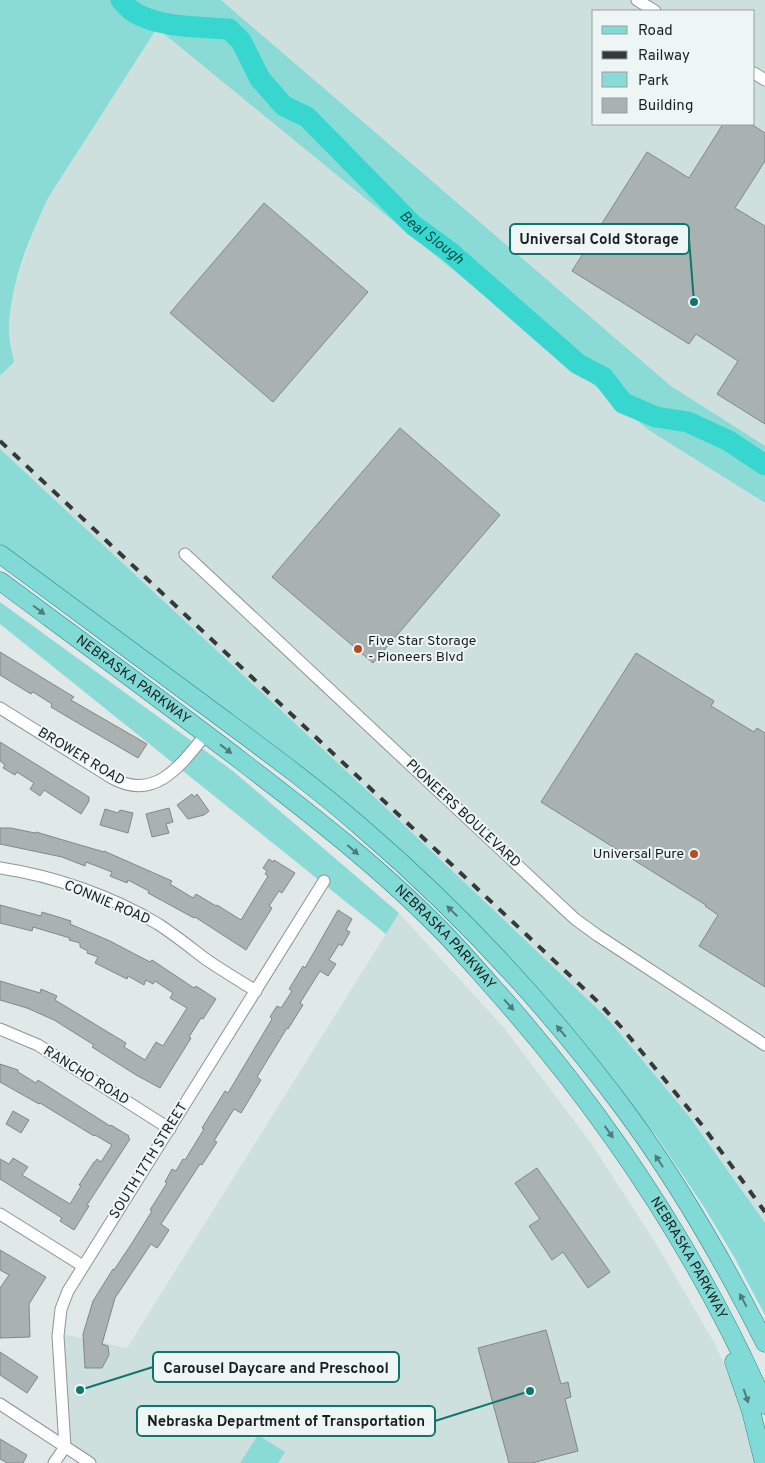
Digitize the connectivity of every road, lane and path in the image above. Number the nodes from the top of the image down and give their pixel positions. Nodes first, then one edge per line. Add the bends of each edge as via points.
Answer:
1 (637, 0) edge
2 (653, 10) edge
3 (0, 554) edge
4 (185, 554) dead end
5 (0, 581) edge
6 (0, 708) edge
7 (206, 734) junction
8 (0, 868) edge
9 (324, 881) dead end
10 (256, 991) junction
11 (0, 1030) edge
12 (765, 1045) edge
13 (170, 1129) junction
14 (0, 1214) edge
15 (83, 1266) junction
16 (713, 1300) junction
17 (765, 1343) edge
18 (0, 1404) edge
19 (765, 1406) edge
20 (64, 1447) junction
21 (54, 1463) edge
22 (90, 1463) edge
23 (764, 1463) edge

1 - 2 street
17 -> 3 main road, NEBRASKA PARKWAY via 700,1224 628,1115 580,1053 455,913 305,780
4 - 12 street, PIONEERS BOULEVARD via 575,919
5 -> 7 main road, NEBRASKA PARKWAY
6 - 7 street, BROWER ROAD via 106,775 130,786 149,785 166,778
7 -> 16 main road, NEBRASKA PARKWAY via 329,829 387,879 441,930 517,1014 599,1118 639,1176
8 - 10 street, CONNIE ROAD via 50,879 121,905 158,924
9 - 10 street, SOUTH 17TH STREET
10 - 13 street, SOUTH 17TH STREET
11 - 13 street, RANCHO ROAD via 38,1045
13 - 15 street, SOUTH 17TH STREET
14 - 15 street
15 - 20 street, SOUTH 17TH STREET via 64,1300 58,1328
16 - 19 main road, NEBRASKA PARKWAY
16 -> 23 main road via 751,1411
18 - 20 street
20 - 21 street
20 - 22 street

